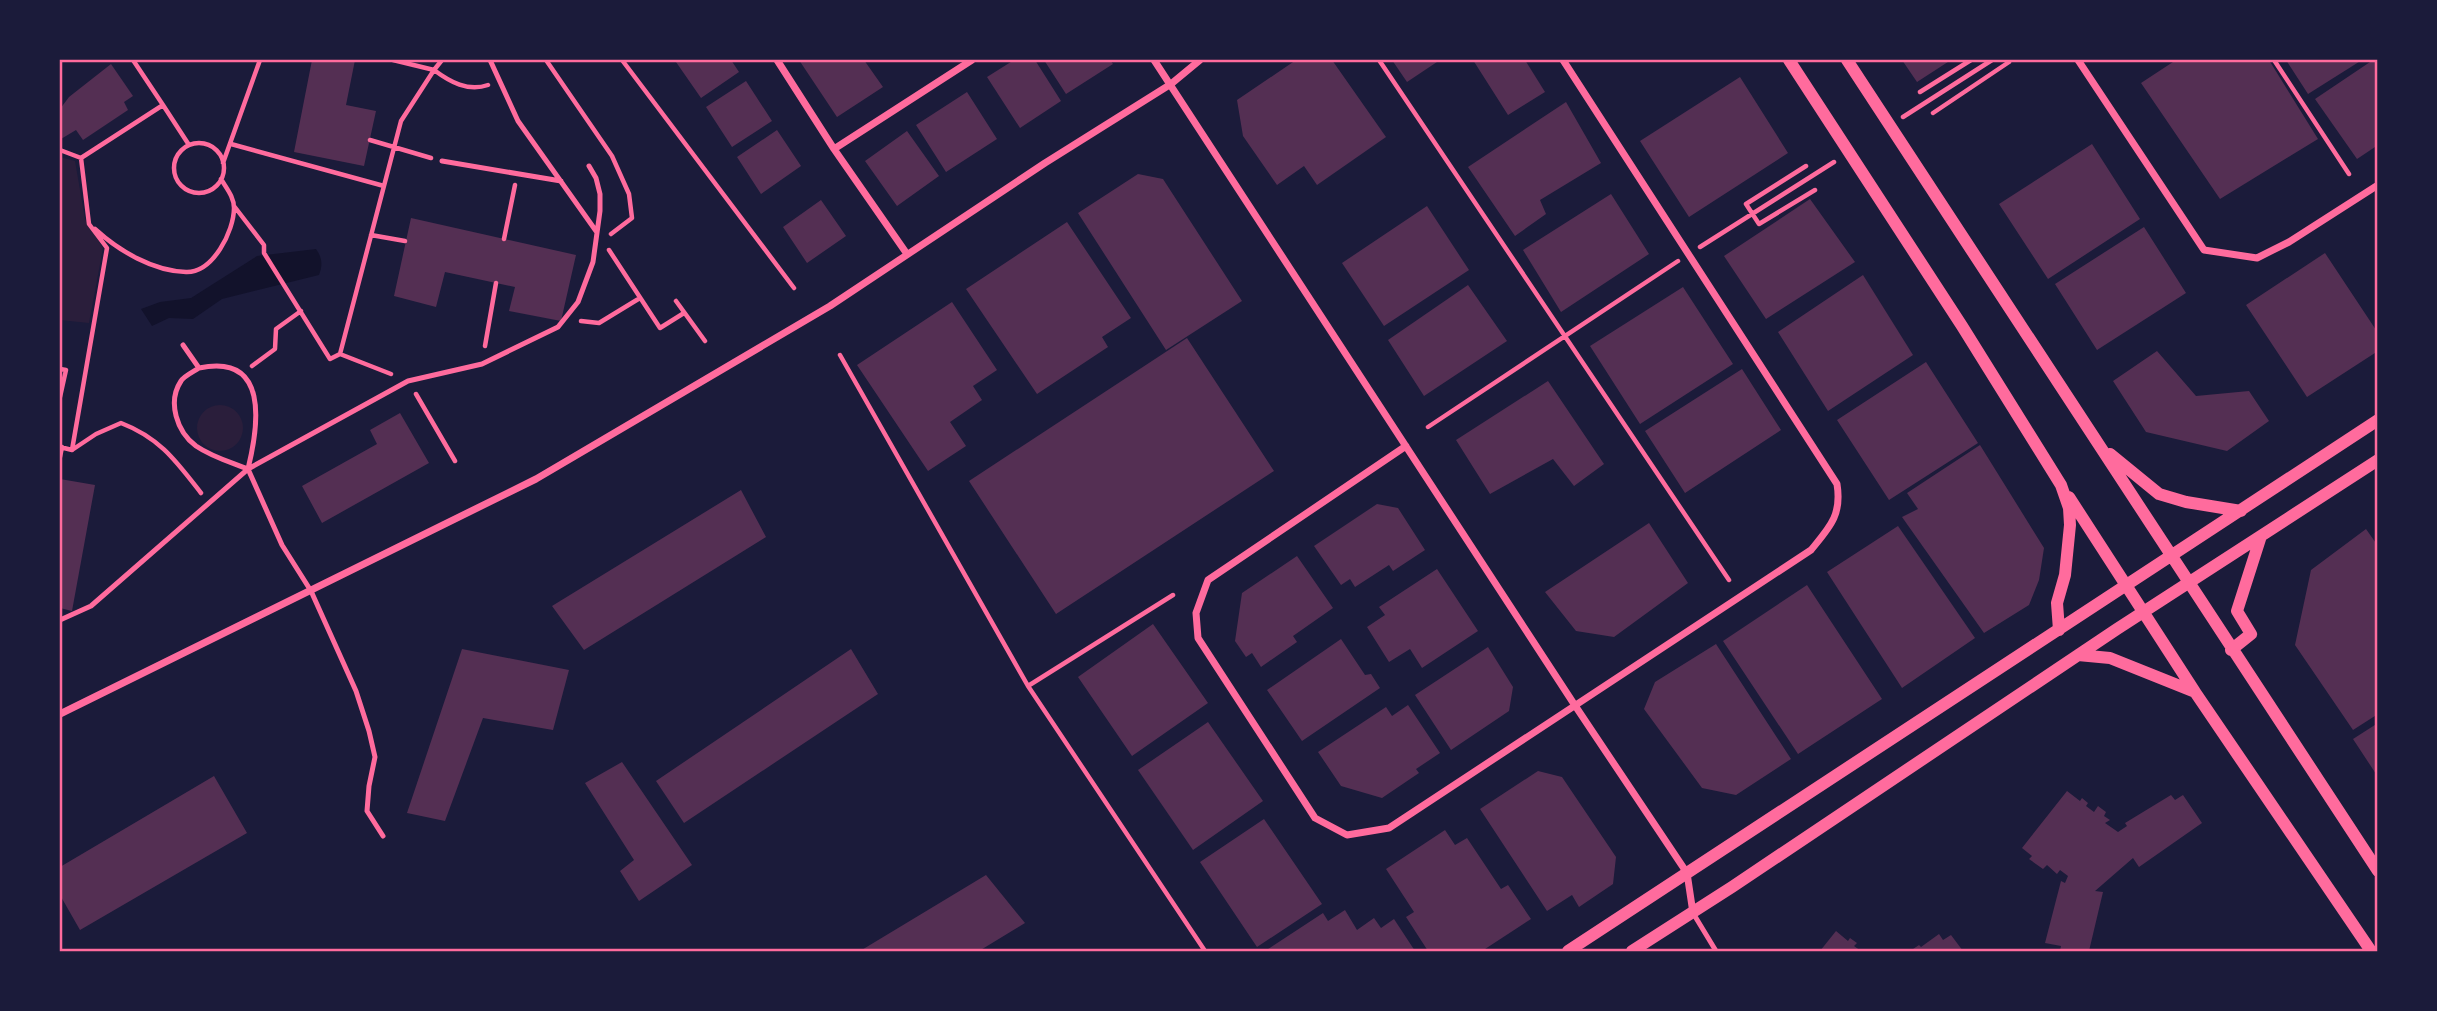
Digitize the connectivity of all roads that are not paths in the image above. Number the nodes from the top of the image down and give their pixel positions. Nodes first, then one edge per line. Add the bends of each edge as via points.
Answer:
1 (490, 60) edge
2 (777, 60) edge
3 (972, 60) edge
4 (1154, 60) edge
5 (1200, 60) edge
6 (1563, 60) edge
7 (1789, 60) edge
8 (1846, 60) edge
9 (2078, 60) edge
10 (1171, 84) junction
11 (834, 149) junction
12 (442, 161) road end
13 (589, 166) dead end
14 (561, 181) junction
15 (2378, 185) edge
16 (596, 230) junction
17 (907, 254) junction
18 (183, 345) dead end
19 (199, 368) junction
20 (2378, 420) edge
21 (1406, 446) junction
22 (2101, 447) junction
23 (2378, 460) edge
24 (248, 469) junction
25 (2061, 485) junction
26 (2241, 511) junction
27 (2261, 536) junction
28 (2171, 557) junction
29 (2189, 583) junction
30 (2124, 585) junction
31 (311, 591) junction
32 (2143, 613) junction
33 (60, 620) edge
34 (2059, 631) junction
35 (2231, 650) junction
36 (2077, 655) junction
37 (2196, 692) junction
38 (1574, 704) junction
39 (60, 713) edge
40 (383, 836) dead end
41 (2378, 871) edge
42 (1687, 873) junction
43 (1693, 913) junction
44 (1568, 951) edge
45 (1632, 951) edge
46 (1716, 951) edge
47 (2371, 951) edge

1 - 14 lane via 518,121
2 - 11 street
3 - 11 street
4 - 10 street
5 - 10 street
6 - 38 street via 1837,484 1839,496 1833,523 1811,550
7 - 25 street
8 - 22 street
9 - 15 street via 2204,250 2257,258
10 - 17 street
10 - 21 street
11 - 17 street
12 - 14 lane
13 - 16 lane via 600,194
14 - 16 lane
16 - 24 lane via 593,262 582,292 558,327 482,364 408,381
17 - 31 street via 830,306 536,479
18 - 19 lane
19 - 24 lane via 216,364 234,369 252,385 257,403 256,436
19 - 24 lane via 181,380 174,398 175,418 193,443
20 - 26 street
21 - 38 street
21 - 38 street via 1208,580 1196,613 1198,638 1315,818 1347,835 1389,828
22 - 26 street via 2159,494
22 - 28 street
23 - 27 street
24 - 31 lane via 282,545
24 - 33 lane via 91,606
25 - 30 street
25 - 34 street via 2070,525 2057,603
26 - 28 street
27 - 29 street
27 - 35 street via 2237,611 2251,634
28 - 29 street
28 - 30 street
29 - 32 street
29 - 35 street
30 - 32 street
30 - 34 street
31 - 39 street
31 - 40 lane via 369,730 374,757 367,811
32 - 36 street
32 - 37 street
34 - 42 street
35 - 41 street
36 - 37 street via 2110,659
36 - 43 street
37 - 47 street
38 - 42 street
42 - 43 street
42 - 44 street
43 - 45 street
43 - 46 lane

